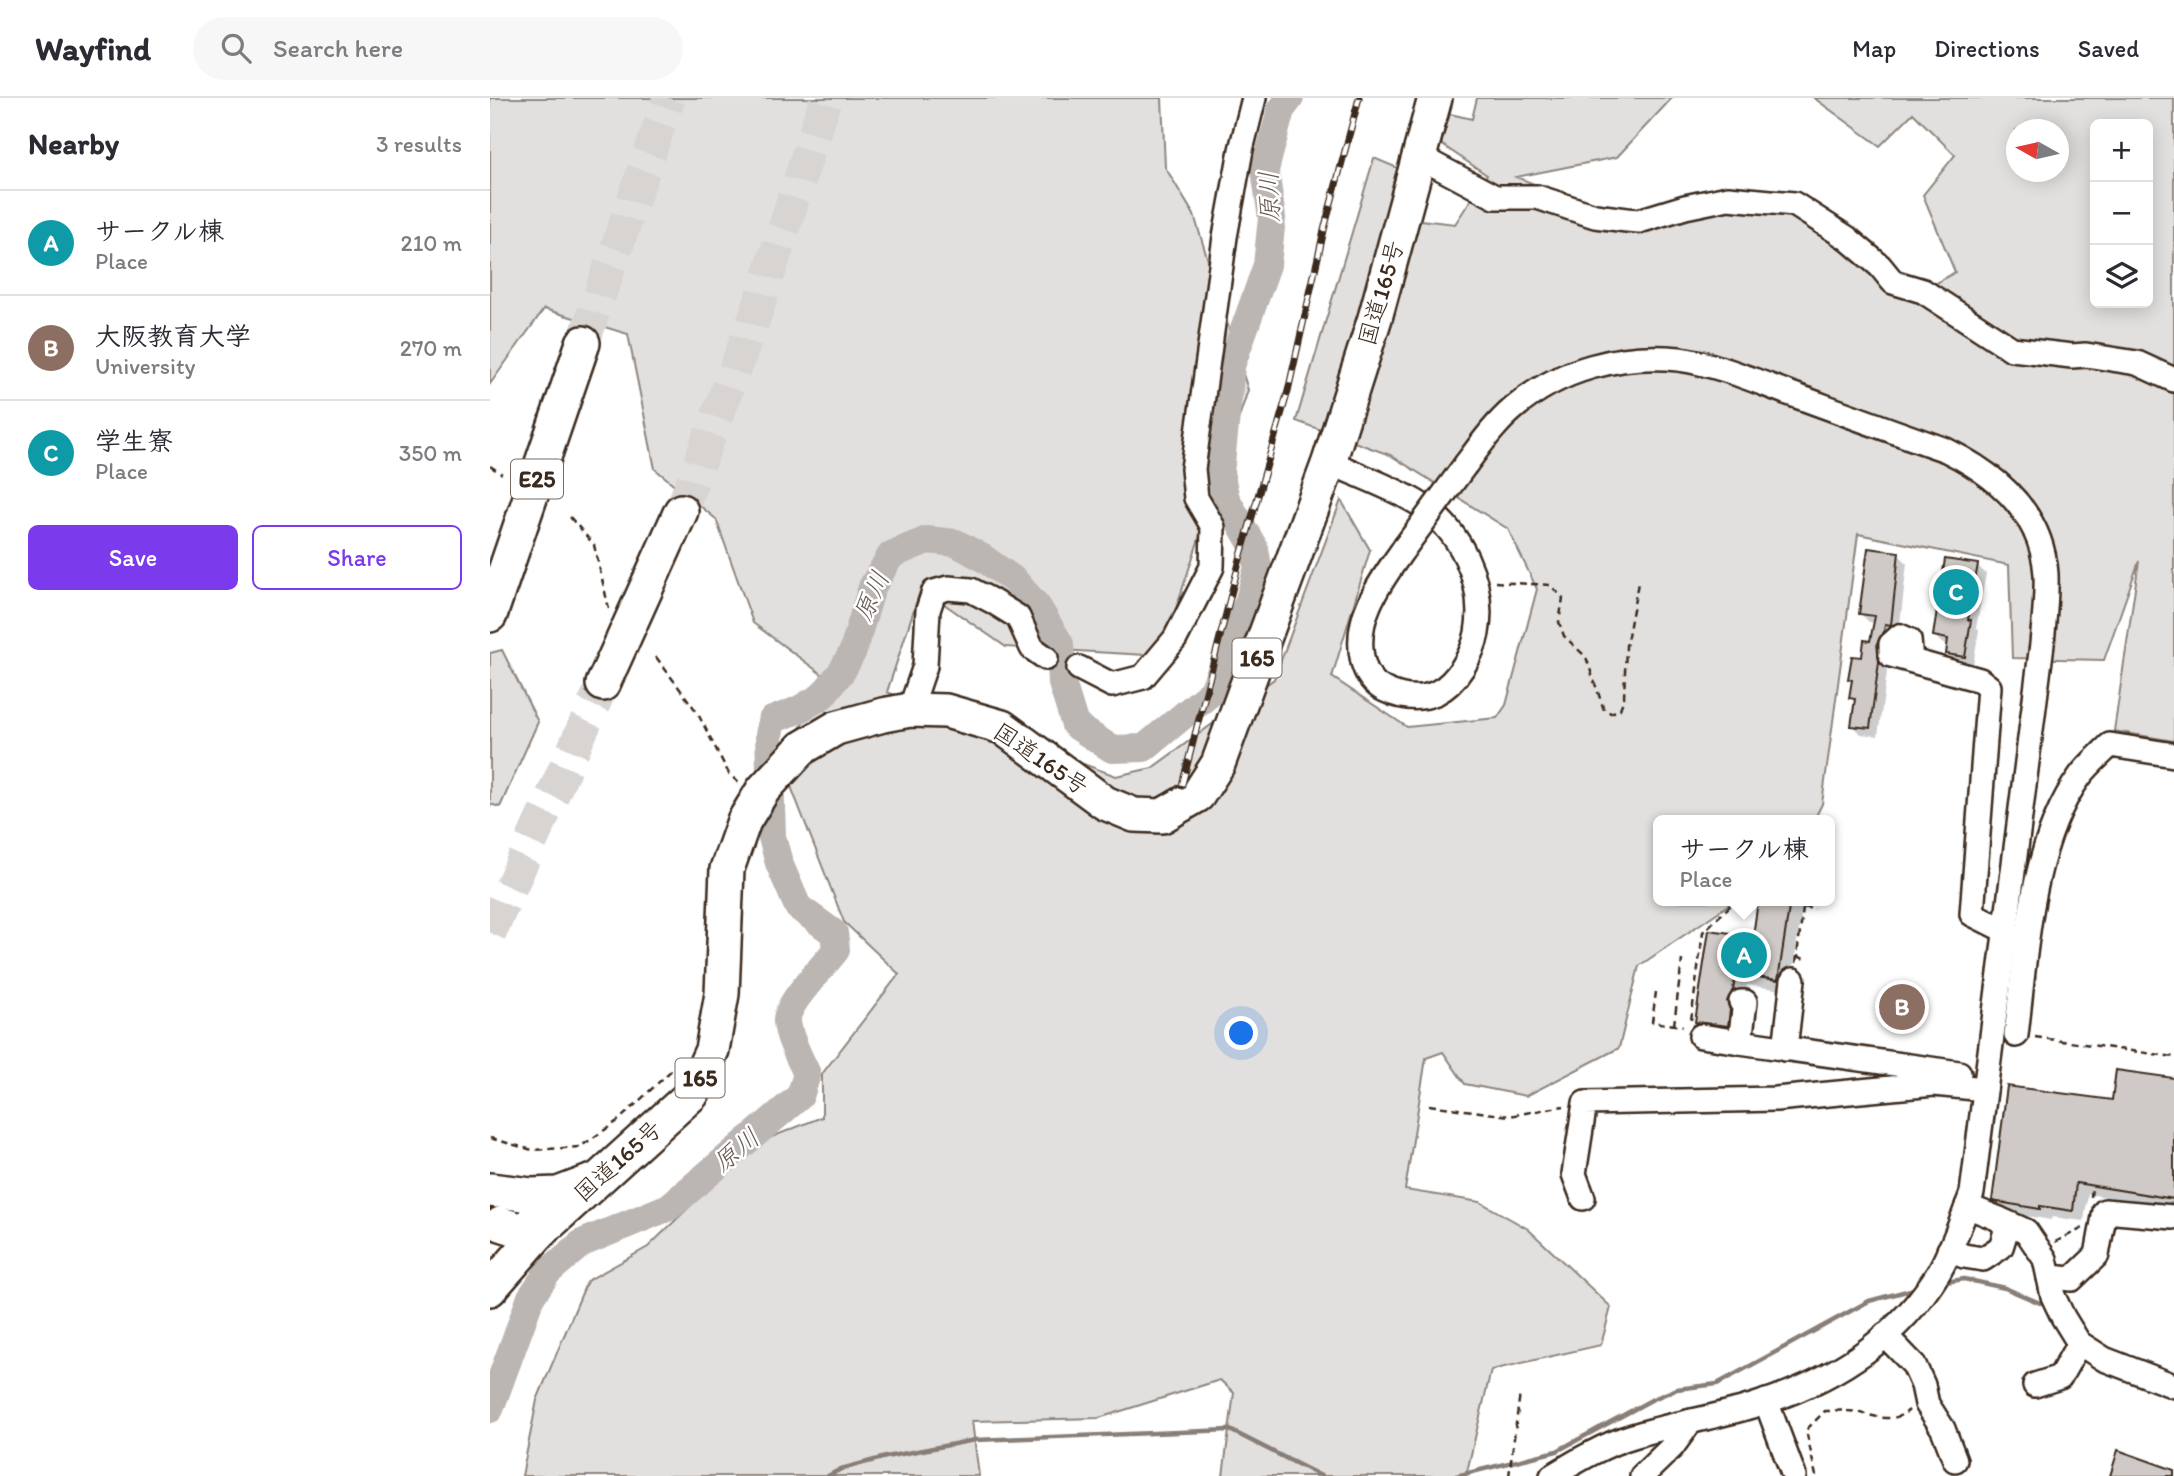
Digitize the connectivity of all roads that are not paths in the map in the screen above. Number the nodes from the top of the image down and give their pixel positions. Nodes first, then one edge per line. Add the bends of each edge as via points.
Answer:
1 (1254, 98) edge
2 (1435, 98) edge
3 (1420, 157) junction
4 (583, 343) tunnel mouth
5 (2174, 380) edge
6 (1329, 462) junction
7 (681, 511) tunnel mouth
8 (490, 615) edge
9 (1046, 658) dead end
10 (1911, 660) dead end
11 (1079, 668) dead end
12 (603, 684) tunnel mouth
13 (910, 710) junction
14 (2174, 754) edge
15 (2006, 931) junction
16 (1793, 980) road end
17 (1741, 1002) dead end
18 (2016, 1035) road end
19 (1701, 1036) dead end
20 (1740, 1042) junction
21 (1785, 1049) junction
22 (1986, 1083) junction
23 (598, 1178) junction
24 (504, 1192) edge
25 (1583, 1198) dead end
26 (1967, 1206) junction
27 (2173, 1217) edge
28 (1999, 1219) junction
29 (496, 1220) edge
30 (539, 1233) junction
31 (1950, 1250) junction
32 (2049, 1278) junction
33 (493, 1284) edge
34 (1885, 1335) junction
35 (2080, 1343) junction
36 (2035, 1385) dead end
37 (2174, 1386) edge
38 (1766, 1401) junction
39 (1691, 1422) junction
40 (1955, 1460) dead end
41 (1552, 1476) edge
42 (1642, 1476) edge
43 (1799, 1476) edge

1 - 11 street via 1225,237 1193,469 1196,498 1213,527 1212,567 1175,639 1143,677 1112,685
2 - 3 highway, 国道165号 / 165
3 - 5 street via 1495,197 1537,197 1595,216 1639,221 1728,198 1794,204 1847,238 1893,282 1923,291 2012,349 2137,363
3 - 6 highway, 国道165号 / 165
4 - 8 highway, E25
6 - 13 highway, 国道165号 / 165 via 1218,764 1198,795 1162,816 1134,815 1105,803 1002,727 946,711
6 - 15 street, bridge via 1416,502 1439,519 1465,555 1479,619 1474,651 1438,692 1417,698 1380,688 1366,671 1360,648 1363,622 1378,585 1405,547 1466,464 1490,432 1515,407 1552,382 1623,359 1680,359 1734,373 1946,450 1995,478 2030,520 2046,573 2042,644
7 - 12 highway
9 - 13 street via 1032,648 1018,617 992,601 971,590 934,592 928,610 925,666
10 - 15 street via 1980,680 1989,687 1972,914
13 - 23 highway, 国道165号 / 165 via 836,728 802,748 760,795 744,821 727,869 722,994 712,1050 692,1094
14 - 18 street via 2110,745 2080,775 2058,816 2034,893
15 - 22 street
16 - 21 street
17 - 20 street via 1745,1002
19 - 20 street
20 - 21 street
21 - 22 street
22 - 25 street via 1776,1098 1585,1103 1574,1174
22 - 26 street
23 - 24 highway via 558,1194
23 - 30 highway, 国道165号 / 165
24 - 30 highway via 536,1213
26 - 28 street
26 - 31 street
27 - 32 street via 2105,1211 2098,1255 2072,1279
28 - 31 street via 2007,1228 2001,1247 1983,1259
28 - 32 street via 2026,1231 2045,1259
29 - 30 highway
29 - 33 highway via 504,1236
30 - 33 highway, 国道165号 / 165
31 - 34 street via 1906,1316
32 - 35 street via 2053,1296
34 - 38 street via 1831,1376
34 - 40 street via 1914,1364 1927,1404
35 - 36 street via 2060,1377
35 - 37 street via 2104,1359
38 - 39 street
38 - 43 street
39 - 41 street via 1631,1437
39 - 42 street

